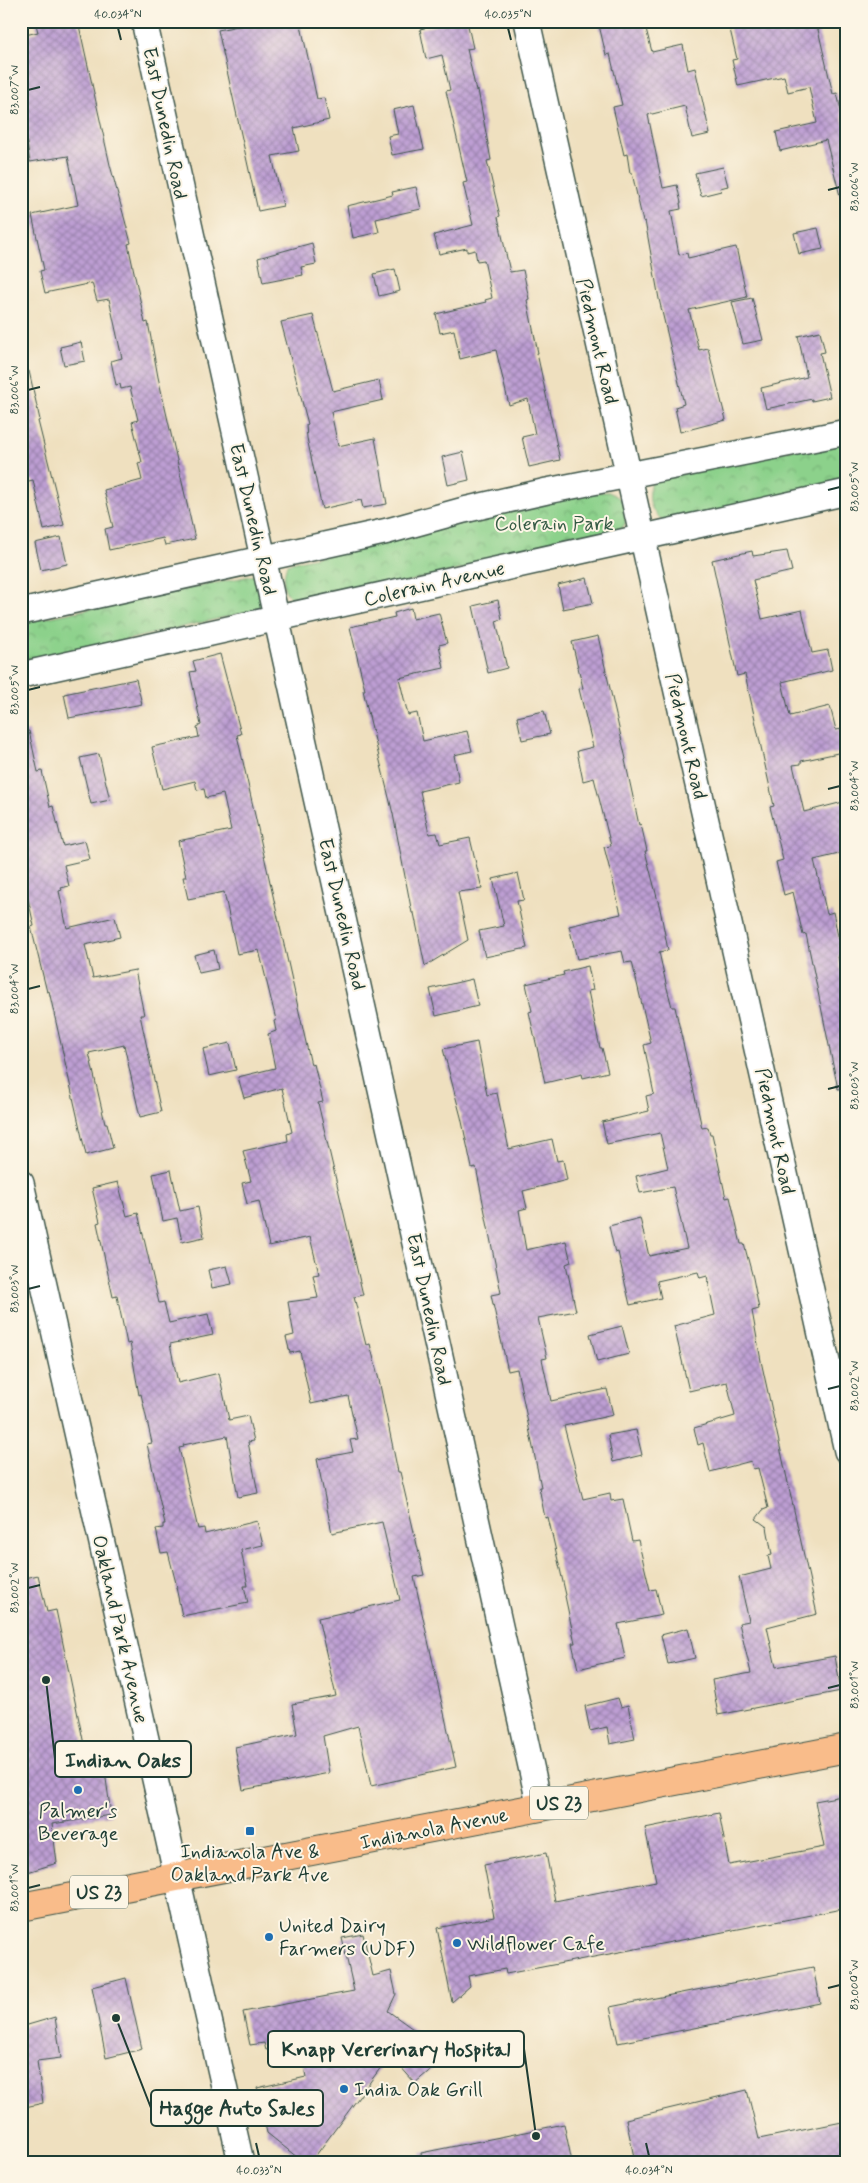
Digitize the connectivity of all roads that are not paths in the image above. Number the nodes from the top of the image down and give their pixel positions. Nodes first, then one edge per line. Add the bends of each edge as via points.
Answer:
1 (144, 21) edge
2 (527, 21) edge
3 (847, 432) edge
4 (628, 476) junction
5 (847, 492) edge
6 (642, 537) junction
7 (263, 560) junction
8 (21, 612) edge
9 (277, 619) junction
10 (21, 675) edge
11 (21, 1183) edge
12 (847, 1451) edge
13 (847, 1748) edge
14 (540, 1807) junction
15 (178, 1877) junction
16 (21, 1907) edge
17 (241, 2162) edge

1 - 7 street, East Dunedin Road
2 - 4 street, Piedmont Road
3 - 4 street
4 - 6 street, Piedmont Road
4 - 7 street via 464,510
5 - 6 street, Colerain Avenue
6 - 9 street, Colerain Avenue
6 - 12 street, Piedmont Road
7 - 8 street
7 - 9 street, East Dunedin Road
9 - 10 street, Colerain Avenue
9 - 14 street, East Dunedin Road
11 - 15 street, Oakland Park Avenue
13 - 14 main road, Indianola Avenue / US 23
14 - 15 main road, Indianola Avenue / US 23
15 - 16 main road, Indianola Avenue / US 23
15 - 17 street, Oakland Park Avenue

